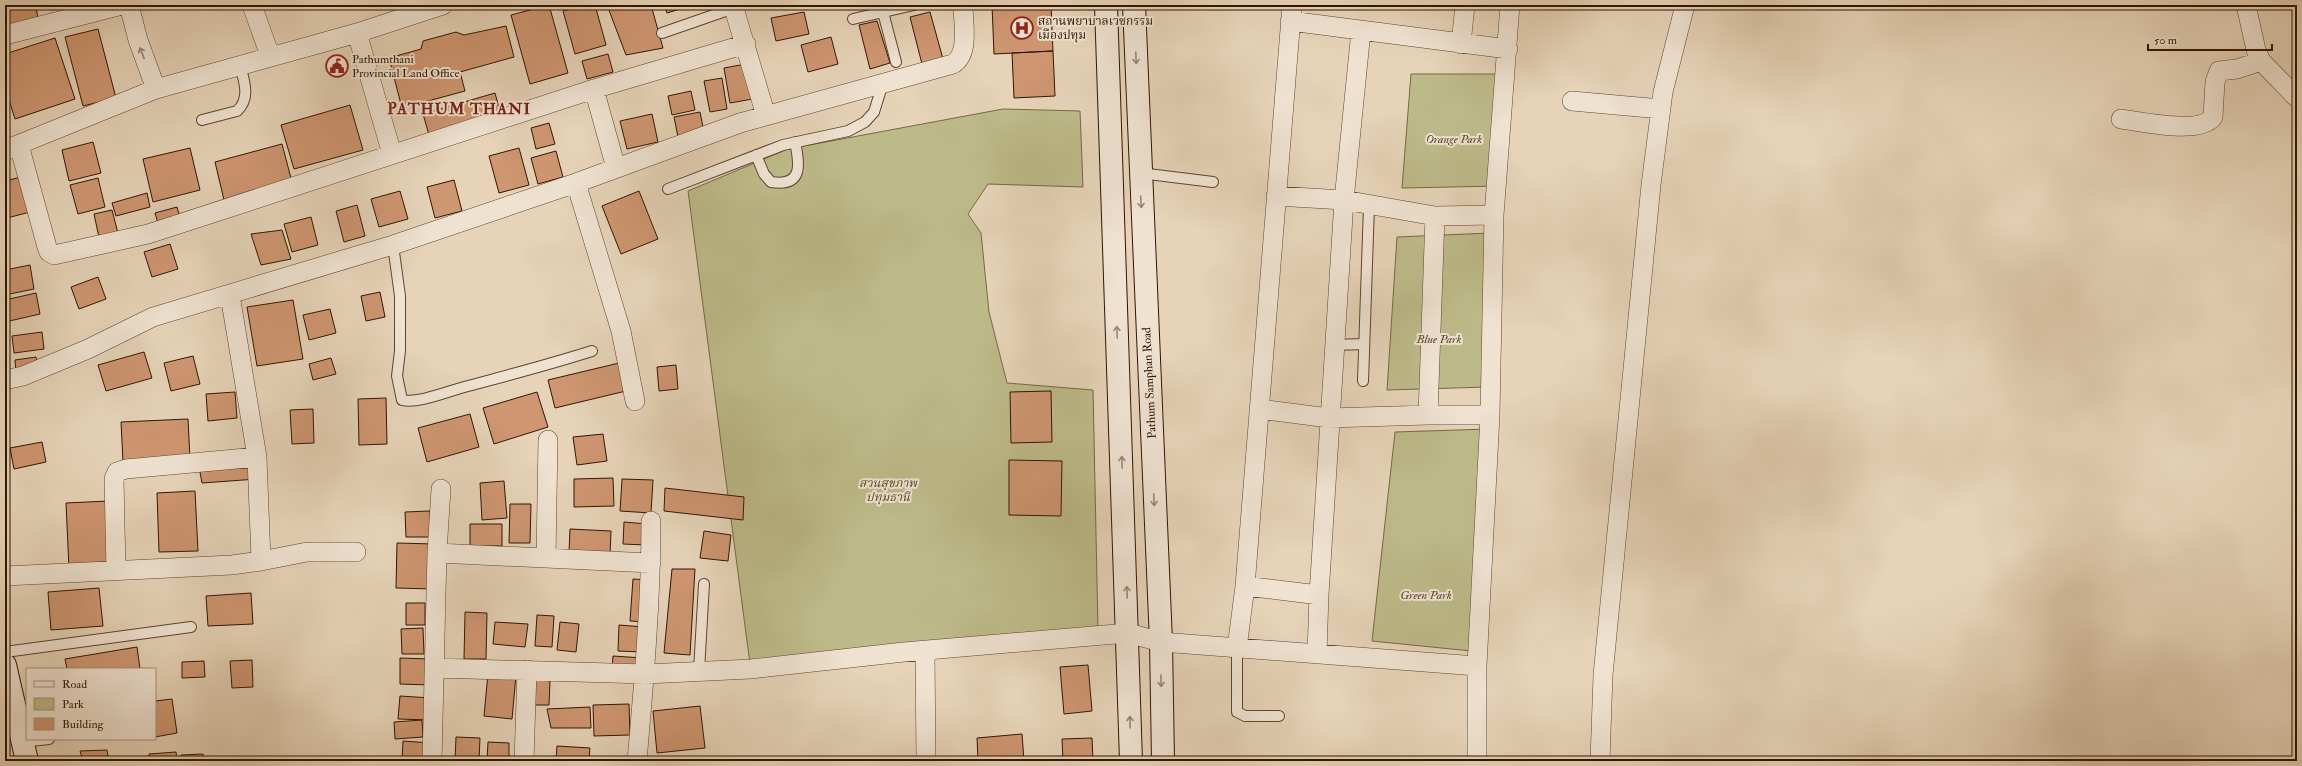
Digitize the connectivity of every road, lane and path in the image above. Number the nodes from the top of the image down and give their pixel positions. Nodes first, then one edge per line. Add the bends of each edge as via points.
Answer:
1 (122, 5) edge
2 (129, 5) edge
3 (252, 5) edge
4 (443, 5) edge
5 (914, 5) edge
6 (962, 5) edge
7 (1106, 5) edge
8 (1134, 5) edge
9 (1465, 5) edge
10 (1511, 5) edge
11 (1685, 5) edge
12 (2246, 5) edge
13 (734, 7) edge
14 (883, 12) junction
15 (1291, 13) edge
16 (853, 19) dead end
17 (1362, 31) junction
18 (357, 33) junction
19 (662, 33) dead end
20 (5, 35) edge
21 (746, 44) junction
22 (1460, 44) junction
23 (1508, 49) junction
24 (270, 56) junction
25 (2261, 61) junction
26 (896, 62) dead end
27 (240, 65) junction
28 (883, 83) junction
29 (156, 89) junction
30 (594, 89) junction
31 (2297, 98) edge
32 (1572, 101) dead end
33 (1661, 109) junction
34 (766, 116) junction
35 (2121, 119) dead end
36 (202, 120) dead end
37 (795, 142) junction
38 (12, 147) edge
39 (392, 154) junction
40 (756, 155) junction
41 (616, 168) junction
42 (1140, 173) junction
43 (1213, 182) dead end
44 (576, 183) junction
45 (668, 189) dead end
46 (1276, 196) junction
47 (1344, 200) junction
48 (1369, 206) junction
49 (1494, 215) junction
50 (1435, 216) junction
51 (393, 245) junction
52 (230, 295) junction
53 (1364, 344) junction
54 (1333, 345) junction
55 (592, 351) dead end
56 (5, 380) edge
57 (1363, 381) dead end
58 (635, 401) dead end
59 (1259, 409) junction
60 (1428, 414) junction
61 (1490, 415) junction
62 (1329, 418) junction
63 (548, 440) dead end
64 (257, 457) junction
65 (441, 489) dead end
66 (651, 521) dead end
67 (356, 552) dead end
68 (437, 553) junction
69 (546, 558) junction
70 (261, 561) junction
71 (651, 563) junction
72 (116, 570) junction
73 (5, 576) edge
74 (704, 584) dead end
75 (1245, 586) junction
76 (1318, 595) junction
77 (191, 627) dead end
78 (1128, 633) junction
79 (1160, 642) junction
80 (1237, 648) junction
81 (925, 651) junction
82 (5, 652) edge
83 (1317, 654) junction
84 (5, 665) edge
85 (1477, 666) junction
86 (435, 668) junction
87 (527, 670) junction
88 (700, 671) junction
89 (645, 674) junction
90 (1279, 716) dead end
91 (47, 740) edge
92 (25, 752) edge
93 (432, 761) edge
94 (524, 761) edge
95 (637, 761) edge
96 (926, 761) edge
97 (1131, 761) edge
98 (1163, 761) edge
99 (1477, 761) edge
100 (1600, 761) edge

1 - 20 street
29 -> 2 street via 138,40
3 - 24 street
4 - 18 street
5 - 14 lane
6 - 28 street via 963,51 957,61
78 -> 7 street
8 -> 42 street, Pathum Samphan Road
9 - 22 street
10 - 23 street
11 - 33 street via 1674,42
12 - 25 street
13 - 19 lane
13 - 21 street
14 - 16 lane
14 - 26 lane
15 - 17 street
15 - 46 street
17 - 22 street
17 - 47 street
18 - 24 street
18 - 39 street
21 - 30 street
21 - 34 street
22 - 23 street
23 - 49 street
24 - 27 street
25 - 31 street
25 - 35 street via 2237,69 2219,71 2215,82 2213,117 2206,124 2177,126
27 - 29 street
27 - 36 lane via 246,89 246,99 241,107 237,111
28 - 34 street
28 - 37 lane via 874,112 865,122 848,131
29 - 38 street
30 - 39 street
30 - 41 street
32 - 33 street
33 - 100 street via 1651,185 1603,675
34 - 41 street
37 - 40 lane
37 - 40 lane via 800,163 797,174 790,182 771,182 764,174
38 - 39 street via 47,247 54,255 148,234
40 - 45 lane
41 - 44 street
42 - 43 lane
42 -> 79 street, Pathum Samphan Road
44 - 51 street
44 - 58 street via 621,331
46 - 47 street
46 - 59 street
47 - 48 street
47 - 54 street
48 - 50 street
48 - 53 lane
49 - 50 street
49 - 61 street
50 - 60 street
51 - 52 street
51 - 55 lane via 400,296 398,376 402,400 431,396
52 - 56 street via 154,318 88,349 23,376
52 - 64 street
53 - 54 lane
53 - 57 lane
54 - 62 street
59 - 62 street
59 - 75 street
60 - 61 street
60 - 62 street
61 - 85 street
62 - 76 street
63 - 69 street
64 - 70 street
64 - 72 street via 126,469 117,472 114,479
65 - 68 street
66 - 71 street
67 - 70 street via 307,552
68 - 69 street
68 - 86 street
69 - 71 street
70 - 72 street via 232,565
71 - 89 street
72 - 73 street
74 - 88 lane
75 - 76 street
75 - 80 street
76 - 83 street
77 - 82 lane
78 - 79 street
78 - 81 street
97 -> 78 street
79 - 80 street
79 -> 98 street, Pathum Samphan Road
80 - 83 street
80 - 90 lane via 1237,712 1245,716
81 - 88 street via 751,669
81 - 96 street
83 - 85 street
84 - 92 street
85 - 99 street
86 - 87 street
86 - 93 street
87 - 89 street
87 - 94 street
88 - 89 street
89 - 95 street
91 - 92 lane

